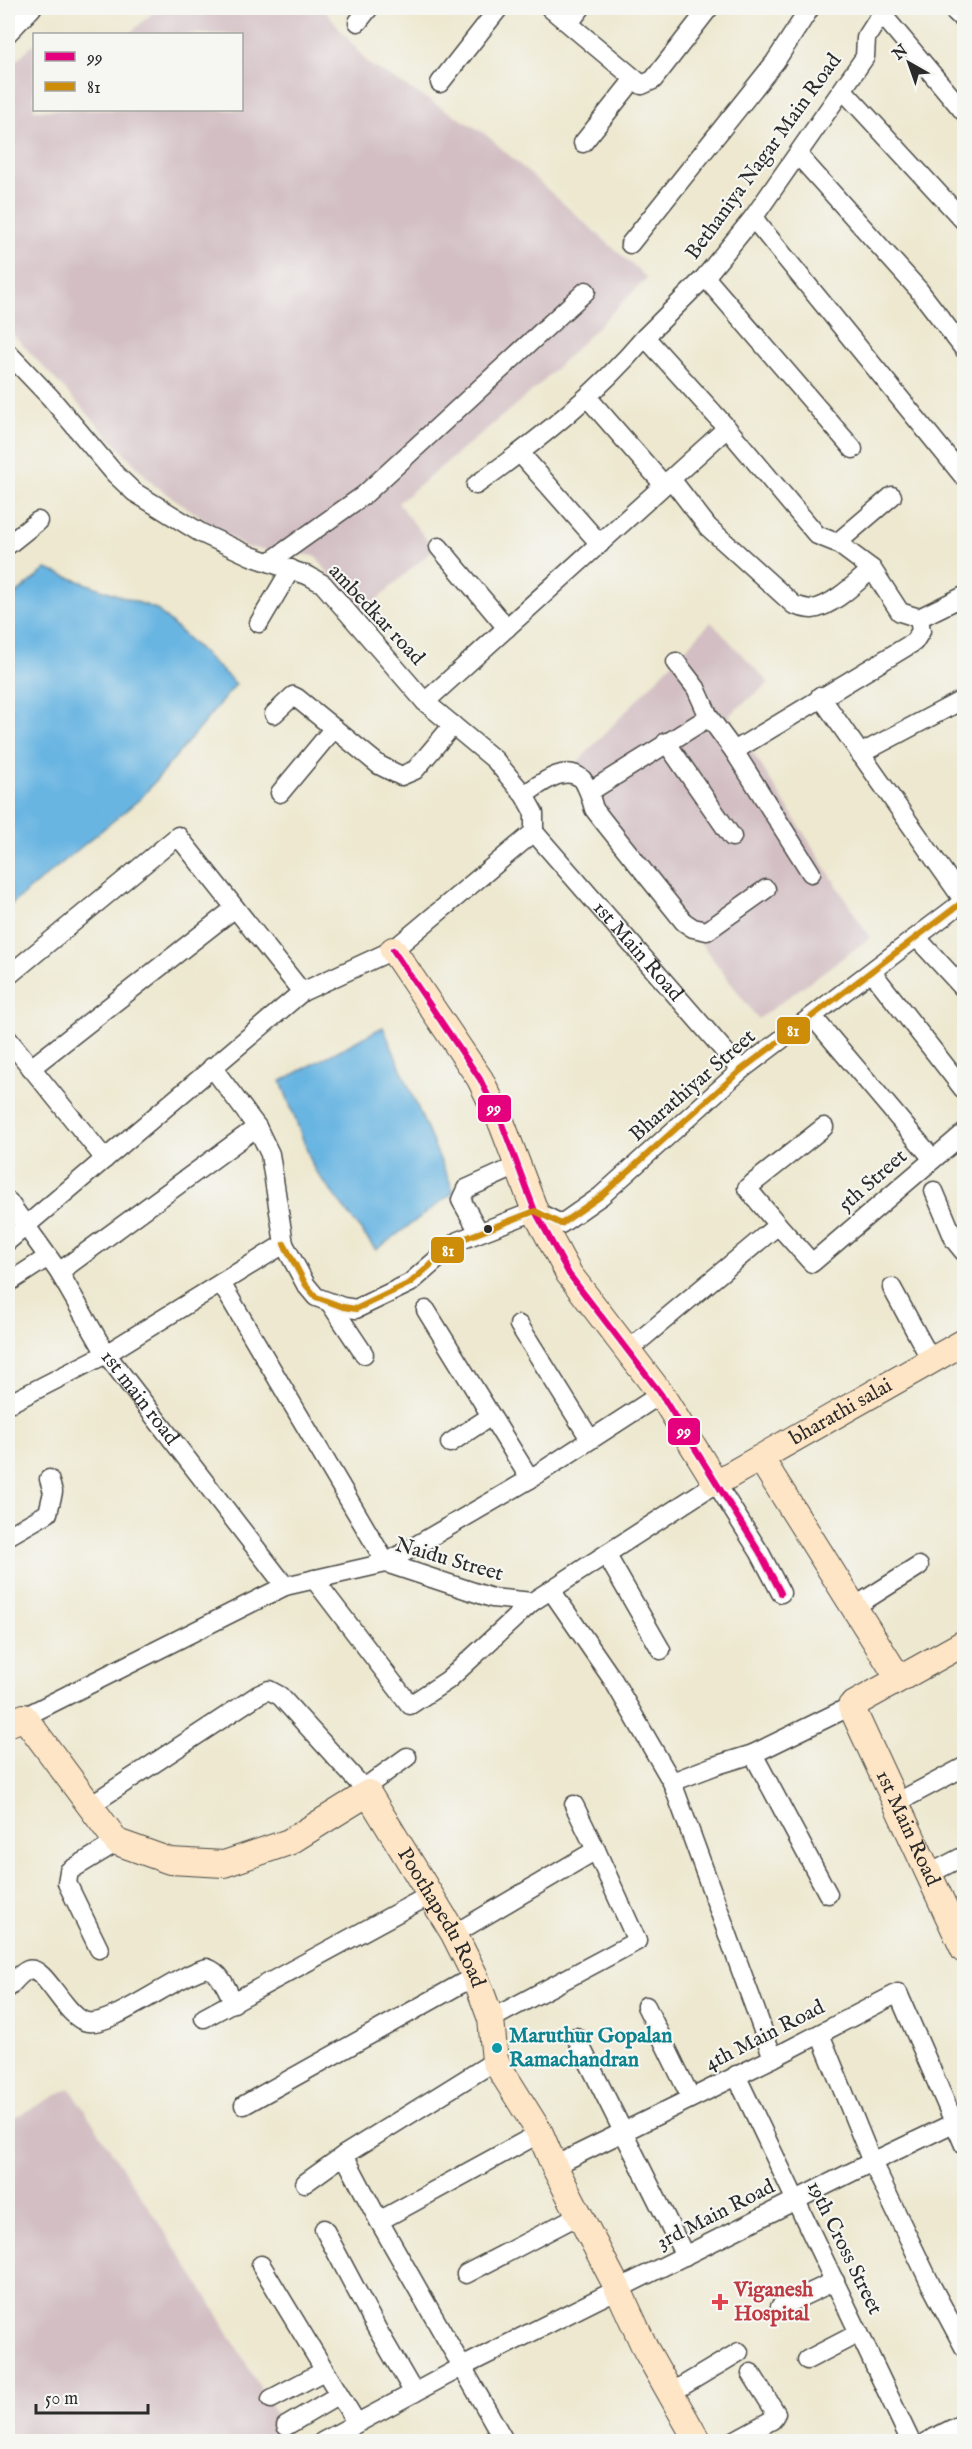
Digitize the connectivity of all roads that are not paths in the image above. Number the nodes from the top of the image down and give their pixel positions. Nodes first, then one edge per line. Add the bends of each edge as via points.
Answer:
1 (32, 8) edge
2 (499, 8) edge
3 (550, 8) edge
4 (582, 8) edge
5 (709, 8) edge
6 (810, 8) edge
7 (951, 8) edge
8 (883, 10) edge
9 (964, 20) edge
10 (569, 23) junction
11 (8, 33) edge
12 (636, 81) junction
13 (440, 83) dead end
14 (843, 90) junction
15 (964, 112) edge
16 (583, 143) dead end
17 (798, 155) junction
18 (753, 218) junction
19 (964, 221) edge
20 (630, 244) dead end
21 (705, 277) junction
22 (586, 291) dead end
23 (645, 338) junction
24 (964, 349) edge
25 (8, 353) edge
26 (588, 398) junction
27 (727, 428) junction
28 (853, 449) dead end
29 (520, 453) junction
30 (964, 477) edge
31 (668, 482) junction
32 (476, 485) dead end
33 (892, 496) dead end
34 (38, 521) dead end
35 (837, 543) junction
36 (600, 544) junction
37 (8, 545) edge
38 (439, 547) dead end
39 (271, 561) junction
40 (291, 569) junction
41 (872, 569) junction
42 (964, 596) edge
43 (919, 618) junction
44 (259, 623) dead end
45 (507, 628) junction
46 (676, 662) dead end
47 (820, 696) junction
48 (964, 699) edge
49 (426, 702) junction
50 (273, 714) dead end
51 (709, 717) junction
52 (453, 725) junction
53 (334, 728) junction
54 (666, 742) junction
55 (734, 751) junction
56 (860, 754) junction
57 (589, 792) junction
58 (280, 793) dead end
59 (524, 795) junction
60 (534, 832) junction
61 (732, 837) dead end
62 (811, 873) dead end
63 (766, 889) dead end
64 (964, 901) edge
65 (235, 908) junction
66 (917, 938) junction
67 (393, 950) junction
68 (872, 972) junction
69 (8, 976) edge
70 (964, 990) edge
71 (302, 992) junction
72 (813, 1017) junction
73 (8, 1039) edge
74 (212, 1067) junction
75 (31, 1068) junction
76 (741, 1070) junction
77 (964, 1090) edge
78 (257, 1127) junction
79 (824, 1127) dead end
80 (964, 1133) edge
81 (105, 1158) junction
82 (933, 1159) junction
83 (518, 1166) junction
84 (934, 1191) dead end
85 (8, 1201) edge
86 (534, 1211) junction
87 (778, 1225) junction
88 (27, 1226) junction
89 (479, 1232) junction
90 (8, 1241) edge
91 (284, 1245) junction
92 (964, 1252) edge
93 (54, 1264) junction
94 (8, 1283) edge
95 (221, 1283) junction
96 (892, 1288) dead end
97 (330, 1302) junction
98 (426, 1310) dead end
99 (519, 1325) dead end
100 (964, 1342) edge
101 (627, 1351) junction
102 (105, 1354) junction
103 (364, 1354) dead end
104 (931, 1360) junction
105 (661, 1394) junction
106 (12, 1402) dead end
107 (491, 1416) junction
108 (590, 1439) junction
109 (450, 1443) dead end
110 (761, 1459) junction
111 (49, 1479) dead end
112 (530, 1479) junction
113 (716, 1483) junction
114 (8, 1536) edge
115 (606, 1554) junction
116 (386, 1563) junction
117 (919, 1566) dead end
118 (314, 1579) junction
119 (285, 1586) junction
120 (551, 1590) junction
121 (782, 1593) dead end
122 (532, 1602) junction
123 (854, 1606) junction
124 (964, 1643) edge
125 (661, 1650) dead end
126 (899, 1679) junction
127 (850, 1706) junction
128 (16, 1721) edge
129 (753, 1754) junction
130 (407, 1756) dead end
131 (964, 1767) edge
132 (672, 1782) junction
133 (366, 1790) junction
134 (896, 1803) junction
135 (574, 1805) dead end
136 (89, 1806) junction
137 (117, 1842) junction
138 (596, 1850) junction
139 (964, 1856) edge
140 (929, 1874) junction
141 (828, 1894) dead end
142 (430, 1895) junction
143 (454, 1934) junction
144 (964, 1947) edge
145 (99, 1949) dead end
146 (475, 1976) junction
147 (8, 1988) edge
148 (234, 2003) junction
149 (646, 2006) dead end
150 (204, 2018) dead end
151 (491, 2019) junction
152 (820, 2034) junction
153 (576, 2037) dead end
154 (773, 2058) junction
155 (495, 2061) junction
156 (736, 2075) junction
157 (692, 2098) junction
158 (244, 2105) dead end
159 (960, 2121) edge
160 (623, 2132) junction
161 (540, 2133) junction
162 (964, 2145) edge
163 (344, 2155) junction
164 (872, 2162) junction
165 (554, 2166) junction
166 (305, 2184) dead end
167 (796, 2200) junction
168 (581, 2214) junction
169 (379, 2221) junction
170 (324, 2229) dead end
171 (685, 2256) junction
172 (261, 2265) dead end
173 (466, 2274) dead end
174 (835, 2281) junction
175 (618, 2289) junction
176 (780, 2307) dead end
177 (859, 2333) junction
178 (964, 2347) edge
179 (739, 2352) dead end
180 (807, 2360) dead end
181 (462, 2367) junction
182 (324, 2371) junction
183 (751, 2373) dead end
184 (414, 2393) junction
185 (669, 2394) junction
186 (339, 2395) junction
187 (271, 2399) dead end
188 (356, 2422) junction
189 (964, 2423) edge
190 (286, 2426) dead end
191 (322, 2442) edge
192 (505, 2442) edge
193 (698, 2442) edge
194 (732, 2442) edge
195 (911, 2442) edge
196 (926, 2442) edge

1 - 11 street
2 - 13 street
3 - 10 street
4 - 10 street
5 - 12 street via 652,80 647,84
6 - 20 street via 775,62
7 - 9 street
8 - 14 street, Bethaniya Nagar Main Road via 866,38 865,57
8 - 15 street
10 - 12 street
12 - 16 street
14 - 17 street, Bethaniya Nagar Main Road
14 - 19 street
17 - 18 street, Bethaniya Nagar Main Road
17 - 24 street via 918,289
18 - 21 street, Bethaniya Nagar Main Road
18 - 30 street
21 - 23 street, Bethaniya Nagar Main Road
21 - 28 street
22 - 39 street via 364,495
23 - 26 street, Bethaniya Nagar Main Road
23 - 27 street
25 - 39 street, ambedkar road via 134,492 201,533
26 - 29 street, Bethaniya Nagar Main Road
26 - 31 street
27 - 31 street
27 - 35 street via 817,535
29 - 32 street, Bethaniya Nagar Main Road
29 - 36 street
31 - 36 street
31 - 41 street via 708,527 794,605 820,607
33 - 35 street
34 - 37 street
35 - 41 street
36 - 45 street
38 - 45 street
39 - 40 street, ambedkar road
40 - 44 street
40 - 49 street, ambedkar road via 322,584
41 - 43 street via 900,612
42 - 43 street
43 - 47 street via 921,631 914,642
45 - 49 street
46 - 51 street via 696,688
47 - 55 street
47 - 56 street
48 - 56 street
49 - 52 street, ambedkar road
50 - 53 street via 293,696
51 - 54 street
51 - 55 street
52 - 53 street via 415,770 401,776 379,765
52 - 59 street, ambedkar road via 495,760
53 - 58 street
54 - 57 street
54 - 61 street
55 - 62 street
56 - 64 street
57 - 59 street via 582,779 559,774
57 - 63 street via 594,809 684,922 693,928 707,931
59 - 60 street, ambedkar road via 534,813
60 - 67 street
60 - 76 street, 1st Main Road
64 - 66 street, Bharathiyar Street
65 - 69 street via 178,836
65 - 71 street
65 - 75 street
66 - 68 street, Bharathiyar Street
66 - 70 street
67 - 71 street
67 - 83 street via 480,1079
68 - 72 street, Bharathiyar Street
68 - 77 street
71 - 74 street
72 - 76 street, Bharathiyar Street
72 - 82 street
73 - 75 street
74 - 78 street
74 - 81 street
75 - 81 street
76 - 86 street, Bharathiyar Street via 601,1196 561,1224
78 - 91 street via 270,1154
78 - 93 street
79 - 87 street via 747,1188
80 - 82 street, 5th Street
81 - 88 street
82 - 87 street, 5th Street via 812,1263
83 - 86 street
83 - 89 street via 466,1189 462,1195
84 - 92 street via 955,1241
85 - 88 street, 1st main road
86 - 89 street
86 - 101 street via 569,1274
87 - 101 street
88 - 90 street
88 - 93 street, 1st main road
89 - 97 street via 458,1240 410,1283 356,1309
91 - 95 street
91 - 97 street via 306,1285 316,1297
93 - 94 street
93 - 102 street, 1st main road
95 - 102 street
95 - 116 street
96 - 104 street
97 - 103 street
98 - 107 street
99 - 108 street
100 - 104 street, bharathi salai
101 - 105 street
102 - 106 street
102 - 119 street, 1st main road
104 - 110 street, bharathi salai
105 - 108 street
105 - 113 street
107 - 109 street
107 - 112 street
108 - 112 street
110 - 113 street, bharathi salai
110 - 123 street
111 - 114 street via 53,1492 48,1512
112 - 116 street
113 - 115 street
113 - 121 street
115 - 120 street
115 - 125 street
116 - 118 street, Naidu Street
116 - 122 street, Naidu Street via 492,1598
117 - 123 street
118 - 119 street, Naidu Street
118 - 122 street via 410,1705 448,1680
119 - 128 street, Naidu Street
120 - 122 street
120 - 132 street via 613,1680
123 - 126 street
124 - 126 street
126 - 127 street
127 - 129 street
127 - 134 street, 1st Main Road
128 - 136 street
129 - 132 street
129 - 141 street
130 - 133 street
131 - 134 street
132 - 154 street
133 - 136 street via 280,1696 269,1690
133 - 137 street via 289,1842 224,1864 170,1861
133 - 142 street, Poothapedu Road
134 - 140 street, 1st Main Road
135 - 138 street
136 - 137 street
137 - 145 street via 69,1871 66,1878
138 - 143 street
138 - 151 street via 637,1941
139 - 140 street
140 - 144 street, 1st Main Road
142 - 143 street, Poothapedu Road
142 - 148 street
143 - 146 street, Poothapedu Road
146 - 151 street, Poothapedu Road
146 - 158 street
147 - 148 street via 24,1972 36,1970 76,2016 94,2023 207,1968 220,1977
148 - 150 street
149 - 157 street
151 - 155 street, Poothapedu Road
152 - 154 street, 4th Main Road
152 - 159 street, 4th Main Road via 898,1993
152 - 164 street
153 - 160 street
154 - 156 street, 4th Main Road
155 - 161 street, Poothapedu Road
155 - 163 street
156 - 157 street, 4th Main Road
156 - 167 street, 19th Cross Street
157 - 160 street, 4th Main Road
159 - 162 street
159 - 164 street, 3rd Main Road
160 - 165 street, 4th Main Road
160 - 171 street
161 - 165 street, Poothapedu Road
161 - 169 street
163 - 166 street
163 - 169 street
164 - 167 street, 3rd Main Road
164 - 178 street
165 - 168 street, Poothapedu Road
167 - 171 street, 3rd Main Road
167 - 174 street, 19th Cross Street
168 - 173 street
168 - 175 street, Poothapedu Road
169 - 181 street
170 - 184 street
171 - 175 street, 3rd Main Road
172 - 182 street
174 - 176 street
174 - 177 street, 19th Cross Street
175 - 181 street, 3rd Main Road
175 - 185 street, Poothapedu Road
177 - 180 street
177 - 195 street, 19th Cross Street
179 - 185 street
181 - 184 street, 3rd Main Road
181 - 192 street
182 - 186 street
182 - 187 street
183 - 194 street via 776,2413 772,2420
184 - 188 street, 3rd Main Road
185 - 193 street, Poothapedu Road
186 - 188 street
186 - 190 street
188 - 191 street, 3rd Main Road
189 - 196 street

